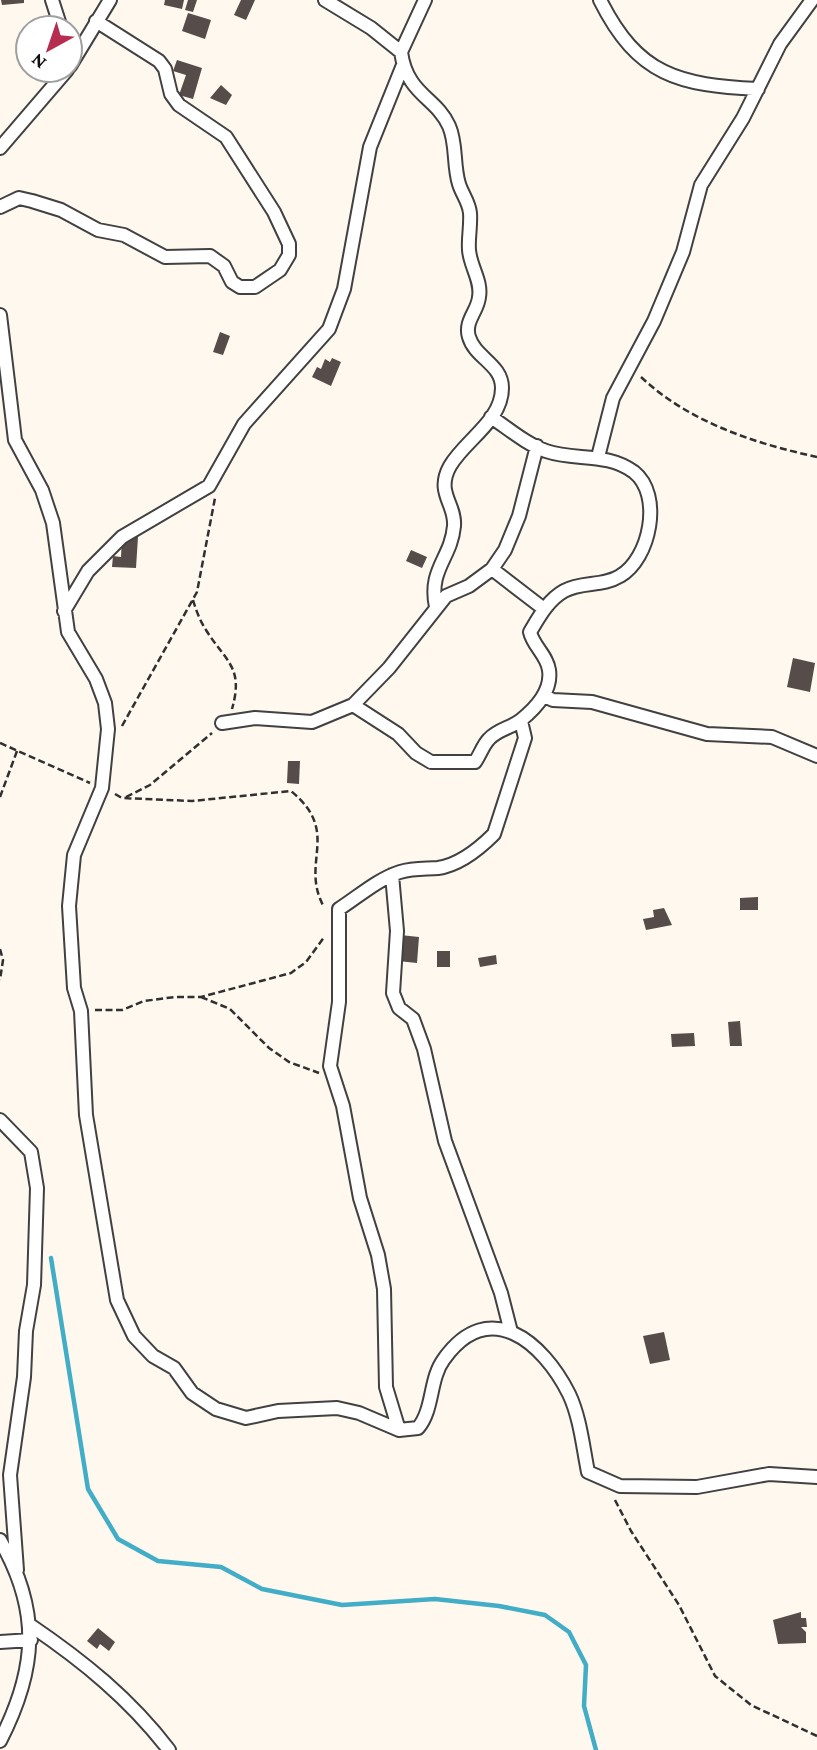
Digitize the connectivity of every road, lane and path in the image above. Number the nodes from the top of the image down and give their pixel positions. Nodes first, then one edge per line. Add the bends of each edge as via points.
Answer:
1 (110, 0) edge
2 (325, 0) edge
3 (425, 0) edge
4 (600, 0) edge
5 (812, 0) edge
6 (96, 21) junction
7 (84, 41) edge
8 (402, 58) junction
9 (54, 84) edge
10 (758, 89) junction
11 (0, 148) edge
12 (0, 207) edge
13 (0, 315) edge
14 (629, 367) junction
15 (491, 417) junction
16 (537, 446) junction
17 (598, 457) junction
18 (817, 457) edge
19 (215, 498) dead end
20 (492, 569) junction
21 (193, 600) junction
22 (436, 607) junction
23 (544, 609) junction
24 (64, 613) junction
25 (544, 696) junction
26 (353, 705) junction
27 (521, 720) junction
28 (222, 723) junction
29 (121, 727) dead end
30 (0, 743) edge
31 (17, 751) junction
32 (817, 756) edge
33 (102, 788) junction
34 (0, 797) edge
35 (122, 798) junction
36 (392, 875) junction
37 (326, 909) dead end
38 (327, 930) dead end
39 (0, 949) edge
40 (0, 980) edge
41 (201, 997) junction
42 (81, 1011) junction
43 (335, 1079) junction
44 (0, 1120) edge
45 (511, 1332) junction
46 (400, 1430) junction
47 (5, 1471) edge
48 (817, 1477) edge
49 (605, 1480) junction
50 (0, 1540) edge
51 (17, 1570) junction
52 (30, 1625) junction
53 (31, 1640) junction
54 (0, 1642) edge
55 (817, 1736) edge
56 (0, 1741) edge
57 (169, 1750) edge

1 - 6 street
2 - 8 street via 385,38
3 - 8 street
4 - 10 street via 624,41 660,70 711,87
5 - 10 street via 780,44
6 - 7 street
6 - 12 street via 159,61 179,105 226,137 286,235 289,255 285,264 255,287 240,287 210,256 155,254 124,234 98,230 33,201 19,198
8 - 15 street via 416,90 449,125 453,140 459,184 469,207 469,251 480,296 469,337 502,380 499,407
8 - 24 street via 376,127 344,289 329,329 244,424 209,486 122,537 88,571
9 - 11 street
10 - 14 street via 701,185 683,252
13 - 24 street via 11,422 54,523
14 - 17 street via 613,398
14 - 18 path via 662,397 708,424
15 - 16 street
15 - 22 street via 449,467 444,484 454,525 432,588
16 - 17 street via 565,456
16 - 20 street via 519,516
17 - 23 street via 635,473 649,491 646,533 636,561 623,575 602,584 579,584
19 - 21 path
20 - 22 street
20 - 23 street
21 - 28 path via 205,629 236,673 232,709
21 - 29 path
22 - 26 street via 389,668
23 - 25 street via 530,632 549,666
24 - 33 street via 68,632 105,702 108,729
25 - 27 street
25 - 32 street via 553,701 592,702 707,734 772,737
26 - 27 street via 431,762 475,762 486,741
26 - 28 street via 312,722 255,718
27 - 36 street via 525,738 494,834 482,846 440,868 421,867
28 - 35 path via 150,785
30 - 31 path
31 - 33 path
31 - 34 path
33 - 35 path
33 - 42 street via 82,831 69,879 74,988
35 - 37 path via 192,801 291,792 316,819 320,832 317,889
36 - 43 street via 339,909 339,1002 330,1050
36 - 45 street via 397,931 393,993 399,1008 413,1019 424,1049 445,1141
38 - 41 path via 323,942 291,973
39 - 40 path
41 - 42 path via 144,1001 122,1010
41 - 43 path via 230,1009 289,1062
42 - 46 street via 86,1115 117,1300 134,1336 153,1356 174,1368 192,1393 216,1409 246,1418 337,1408
43 - 46 street via 360,1198 378,1255 384,1289 386,1387
44 - 47 street via 31,1152 37,1188 34,1285 24,1377
45 - 46 street via 479,1329 462,1340 442,1360 425,1420 418,1429
45 - 49 street via 546,1357 570,1396 588,1472
47 - 51 street
48 - 49 street via 769,1474 697,1487 620,1486
49 - 55 path via 715,1676 751,1705
50 - 51 street
51 - 52 street
52 - 53 street
52 - 57 street via 112,1687
53 - 54 street
53 - 56 street via 25,1682

